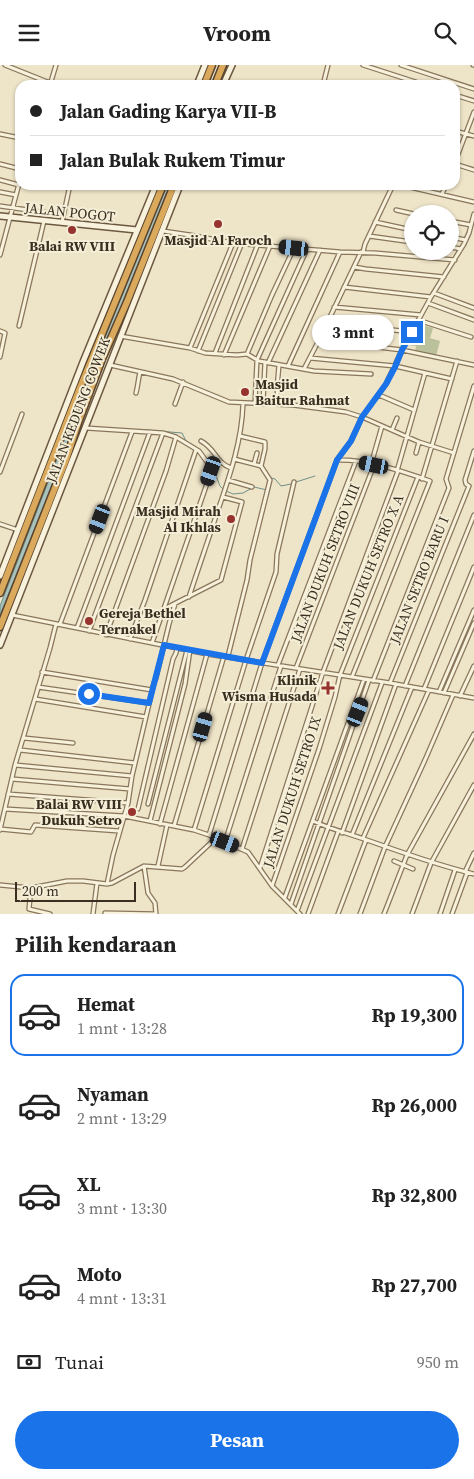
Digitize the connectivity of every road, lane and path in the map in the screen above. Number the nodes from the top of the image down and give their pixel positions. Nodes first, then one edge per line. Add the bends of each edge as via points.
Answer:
1 (5, 65) edge
2 (56, 65) edge
3 (205, 65) edge
4 (212, 65) edge
5 (223, 65) edge
6 (232, 65) edge
7 (328, 65) edge
8 (363, 65) edge
9 (401, 65) edge
10 (41, 80) edge
11 (51, 80) edge
12 (199, 80) edge
13 (206, 80) edge
14 (216, 80) edge
15 (226, 80) edge
16 (324, 80) edge
17 (410, 80) edge
18 (447, 80) edge
19 (460, 84) edge
20 (474, 89) edge
21 (460, 97) edge
22 (474, 101) edge
23 (474, 113) edge
24 (460, 132) edge
25 (0, 134) edge
26 (466, 134) junction
27 (474, 136) edge
28 (15, 137) edge
29 (461, 146) joint
30 (460, 149) edge
31 (0, 165) edge
32 (460, 165) edge
33 (15, 168) edge
34 (474, 170) edge
35 (0, 180) edge
36 (15, 184) edge
37 (18, 190) edge
38 (69, 190) edge
39 (154, 190) edge
40 (161, 190) edge
41 (172, 190) edge
42 (178, 190) edge
43 (391, 190) edge
44 (422, 190) edge
45 (444, 190) edge
46 (0, 192) edge
47 (16, 195) junction
48 (442, 195) junction
49 (474, 203) edge
50 (0, 207) edge
51 (12, 208) junction
52 (396, 210) dead end
53 (404, 212) edge
54 (474, 214) edge
55 (63, 215) junction
56 (0, 216) edge
57 (9, 217) junction
58 (44, 221) junction
59 (62, 222) junction
60 (375, 222) junction
61 (459, 223) edge
62 (471, 225) junction
63 (404, 228) edge
64 (137, 230) junction
65 (163, 231) junction
66 (369, 236) junction
67 (459, 239) edge
68 (466, 240) junction
69 (404, 241) edge
70 (234, 243) junction
71 (242, 243) junction
72 (258, 245) junction
73 (270, 246) junction
74 (294, 248) junction
75 (307, 249) junction
76 (461, 249) joint
77 (320, 250) junction
78 (340, 252) junction
79 (362, 252) junction
80 (459, 252) edge
81 (0, 255) edge
82 (404, 256) edge
83 (454, 260) edge
84 (354, 267) junction
85 (444, 277) junction
86 (344, 287) junction
87 (432, 295) junction
88 (428, 303) junction
89 (334, 307) junction
90 (474, 308) edge
91 (421, 315) junction
92 (418, 320) junction
93 (474, 320) edge
94 (326, 323) junction
95 (19, 326) dead end
96 (0, 331) edge
97 (412, 332) junction
98 (120, 336) junction
99 (471, 337) dead end
100 (319, 340) junction
101 (190, 348) junction
102 (402, 350) junction
103 (198, 351) junction
104 (215, 353) junction
105 (247, 354) junction
106 (224, 355) junction
107 (0, 357) edge
108 (310, 357) junction
109 (257, 360) junction
110 (457, 361) junction
111 (266, 362) junction
112 (109, 365) junction
113 (279, 365) junction
114 (288, 365) junction
115 (474, 365) edge
116 (395, 367) junction
117 (304, 369) junction
118 (140, 372) junction
119 (425, 373) junction
120 (372, 374) dead end
121 (452, 379) junction
122 (183, 382) junction
123 (474, 385) edge
124 (136, 393) dead end
125 (379, 395) junction
126 (254, 403) junction
127 (263, 403) junction
128 (175, 404) dead end
129 (243, 404) junction
130 (278, 404) junction
131 (414, 410) junction
132 (22, 414) dead end
133 (362, 417) junction
134 (397, 418) dead end
135 (382, 425) junction
136 (85, 426) junction
137 (392, 430) junction
138 (132, 432) junction
139 (150, 432) junction
140 (162, 433) junction
141 (240, 436) junction
142 (407, 436) junction
143 (176, 437) junction
144 (202, 441) dead end
145 (419, 442) junction
146 (432, 447) junction
147 (196, 449) junction
148 (52, 450) junction
149 (474, 451) edge
150 (257, 453) dead end
151 (416, 453) dead end
152 (454, 453) junction
153 (234, 459) junction
154 (337, 460) junction
155 (69, 461) junction
156 (356, 461) junction
157 (254, 464) junction
158 (374, 465) junction
159 (261, 466) junction
160 (231, 468) junction
161 (398, 471) junction
162 (0, 472) edge
163 (422, 477) junction
164 (228, 480) junction
165 (294, 482) dead end
166 (469, 485) junction
167 (474, 486) edge
168 (252, 487) dead end
169 (223, 497) junction
170 (474, 515) edge
171 (0, 524) edge
172 (18, 531) junction
173 (474, 567) edge
174 (0, 576) edge
175 (0, 593) edge
176 (189, 597) junction
177 (175, 604) junction
178 (164, 609) junction
179 (474, 610) edge
180 (11, 615) junction
181 (474, 623) edge
182 (1, 624) edge
183 (58, 624) junction
184 (78, 628) junction
185 (89, 631) junction
186 (106, 635) junction
187 (130, 639) junction
188 (152, 643) junction
189 (0, 645) edge
190 (164, 645) junction
191 (172, 647) junction
192 (177, 648) junction
193 (189, 650) junction
194 (207, 654) junction
195 (226, 656) junction
196 (173, 659) junction
197 (246, 660) junction
198 (262, 663) junction
199 (279, 666) junction
200 (474, 666) edge
201 (298, 668) junction
202 (42, 672) junction
203 (322, 672) junction
204 (340, 675) junction
205 (352, 677) junction
206 (364, 679) junction
207 (371, 681) junction
208 (382, 683) junction
209 (390, 683) junction
210 (396, 684) junction
211 (405, 686) junction
212 (38, 687) junction
213 (412, 687) junction
214 (424, 689) junction
215 (152, 690) junction
216 (429, 690) junction
217 (439, 692) junction
218 (444, 693) junction
219 (453, 695) junction
220 (460, 696) junction
221 (474, 698) edge
222 (35, 699) junction
223 (149, 703) junction
224 (146, 717) junction
225 (474, 734) edge
226 (24, 738) junction
227 (73, 743) dead end
228 (20, 750) junction
229 (135, 763) junction
230 (15, 765) junction
231 (132, 776) junction
232 (12, 779) junction
233 (474, 785) edge
234 (130, 789) junction
235 (8, 794) junction
236 (128, 803) junction
237 (148, 804) dead end
238 (5, 809) junction
239 (138, 809) dead end
240 (124, 816) junction
241 (150, 821) junction
242 (313, 821) junction
243 (160, 824) junction
244 (319, 824) junction
245 (167, 825) junction
246 (174, 826) junction
247 (328, 827) junction
248 (0, 829) edge
249 (194, 830) junction
250 (119, 831) junction
251 (340, 832) junction
252 (209, 835) junction
253 (352, 835) junction
254 (216, 838) junction
255 (365, 839) junction
256 (225, 842) junction
257 (384, 848) junction
258 (242, 849) junction
259 (474, 853) edge
260 (406, 855) junction
261 (394, 861) dead end
262 (431, 863) junction
263 (403, 865) junction
264 (144, 866) junction
265 (158, 867) junction
266 (260, 868) junction
267 (413, 869) dead end
268 (455, 870) junction
269 (466, 872) junction
270 (474, 875) edge
271 (97, 883) junction
272 (107, 884) junction
273 (0, 885) edge
274 (272, 885) junction
275 (31, 888) junction
276 (285, 898) junction
277 (291, 904) junction
278 (298, 912) edge
279 (104, 913) edge
280 (50, 914) edge
281 (93, 914) edge
282 (308, 914) edge
283 (338, 914) edge
284 (360, 914) edge
285 (384, 914) edge
286 (412, 914) edge
287 (440, 914) edge
288 (452, 914) edge

1 - 10 street
2 - 11 street
3 - 12 main road
4 - 13 highway
5 - 14 highway
6 - 15 main road
7 - 16 street
8 - 17 street
9 - 18 street
19 - 20 street
21 - 22 street
23 - 26 street
24 - 26 street
25 - 28 street
26 - 27 street
26 - 29 street
29 - 30 street
31 - 33 street
32 - 34 street
35 - 36 street
37 - 47 street
38 - 55 street
39 - 64 main road, JALAN KEDUNG COWEK
40 - 148 highway, JALAN KEDUNG COWEK
41 - 155 highway, JALAN KEDUNG COWEK via 102,359 78,425
42 - 65 main road, JALAN KEDUNG COWEK
43 - 60 street
44 - 48 street
45 - 48 street
46 - 47 street
47 - 51 street
48 - 49 street
50 - 51 street, JALAN POGOT
51 - 55 street, JALAN POGOT
51 - 57 street
52 - 53 street
54 - 62 street
55 - 59 street
56 - 57 main road, JALAN POGOT
57 - 58 main road, JALAN POGOT
57 - 81 street
58 - 59 main road, JALAN POGOT
58 - 95 street
59 - 64 main road, JALAN POGOT
60 - 63 street
60 - 66 street
61 - 62 street
62 - 68 street
64 - 148 main road, JALAN KEDUNG COWEK via 83,362
65 - 70 street
65 - 98 main road, JALAN KEDUNG COWEK
66 - 69 street
66 - 79 street
67 - 68 street
68 - 76 street
70 - 71 street
70 - 101 street
71 - 72 street
71 - 103 street
72 - 73 street
72 - 104 street
73 - 74 street
73 - 106 street
74 - 75 street
74 - 105 street
75 - 77 street
75 - 109 street
76 - 80 street
77 - 78 street
77 - 111 street
78 - 79 street
78 - 114 street
79 - 82 street
79 - 84 street
83 - 85 street
84 - 85 street
84 - 86 street
85 - 87 street
86 - 87 street
86 - 89 street
87 - 88 street
87 - 90 street
88 - 91 street
88 - 93 street
89 - 91 street
89 - 94 street
91 - 92 street
92 - 97 street
92 - 99 street
94 - 97 street
94 - 100 street
96 - 107 street via 5,334
97 - 102 street
98 - 101 street
98 - 112 main road, JALAN KEDUNG COWEK
100 - 102 street
100 - 108 street
101 - 103 street
102 - 110 street
102 - 116 street
103 - 104 street
104 - 106 street
105 - 106 street
105 - 109 street
108 - 116 street
108 - 117 street
109 - 111 street
109 - 126 street
110 - 115 street
110 - 121 street, JALAN DUKUH SETRO X A
111 - 113 street
111 - 127 street
112 - 118 street
112 - 136 main road, JALAN KEDUNG COWEK
113 - 114 street
113 - 130 street
114 - 117 street
116 - 119 street
116 - 125 street
117 - 120 street
118 - 122 street
118 - 124 street
119 - 121 street
119 - 131 street
121 - 146 street, JALAN DUKUH SETRO X A
122 - 128 street
122 - 129 street via 228,402
123 - 152 street
125 - 131 street
125 - 133 street
126 - 127 street
126 - 129 street
127 - 130 street
129 - 141 street
130 - 133 street
131 - 142 street
132 - 162 street
133 - 135 street
133 - 154 street via 351,441
134 - 137 street
135 - 137 street
135 - 158 street, JALAN DUKUH SETRO VIII via 372,461
136 - 138 street
136 - 155 main road, JALAN KEDUNG COWEK
137 - 142 street
138 - 139 street
138 - 183 street
139 - 140 street
139 - 184 street
140 - 143 street
140 - 185 street
141 - 153 street
141 - 159 street via 265,442
142 - 145 street
142 - 161 street
143 - 147 street
143 - 186 street
144 - 160 street via 223,465
145 - 146 street
145 - 151 street
146 - 152 street
146 - 163 street, JALAN DUKUH SETRO X A
147 - 178 street via 212,469
147 - 187 street
148 - 172 main road, JALAN KEDUNG COWEK
148 - 175 highway, JALAN KEDUNG COWEK
149 - 166 street, JALAN SETRO BARU I via 465,480
150 - 157 street
152 - 207 street via 446,479 449,488
153 - 157 street
153 - 160 street
154 - 156 street
154 - 198 street
155 - 180 main road, JALAN KEDUNG COWEK
155 - 182 highway, JALAN KEDUNG COWEK
156 - 158 street
156 - 199 street
157 - 159 street
158 - 161 street
158 - 201 street, JALAN DUKUH SETRO VIII
159 - 195 street via 270,480 248,580
160 - 164 street
161 - 163 street
161 - 203 street
163 - 204 street, JALAN DUKUH SETRO X A
163 - 205 street via 429,480
164 - 168 street
164 - 169 street
165 - 197 street via 276,568
166 - 167 street
166 - 209 street, JALAN SETRO BARU I
169 - 176 street
169 - 176 street via 242,502 222,580
170 - 211 street
171 - 172 street
172 - 174 main road, JALAN KEDUNG COWEK
173 - 214 street
176 - 177 street
177 - 178 street
177 - 190 street
178 - 188 street
179 - 217 street
180 - 183 street
180 - 189 main road, JALAN KEDUNG COWEK
181 - 218 street
183 - 184 street
183 - 202 street
184 - 185 street
185 - 186 street
186 - 187 street
187 - 188 street
188 - 190 street
190 - 191 street
190 - 215 street
191 - 192 street
191 - 196 street
192 - 193 street
192 - 196 street
193 - 194 street
193 - 237 street
193 - 241 street via 185,684
194 - 195 street
194 - 243 street
195 - 197 street
195 - 246 street
196 - 239 street
197 - 198 street
197 - 249 street
198 - 199 street
198 - 252 street
199 - 201 street
199 - 256 street
200 - 220 street
201 - 203 street
201 - 258 street, JALAN DUKUH SETRO VIII
202 - 212 street
202 - 215 street
203 - 204 street
203 - 266 street
204 - 205 street
204 - 274 street, JALAN DUKUH SETRO IX via 323,736
205 - 206 street
206 - 207 street
206 - 242 street
207 - 208 street
207 - 244 street
208 - 209 street
208 - 247 street
209 - 210 street
210 - 211 street
210 - 251 street
211 - 213 street
212 - 222 street
212 - 223 street
213 - 214 street
213 - 253 street
214 - 216 street
215 - 223 street
216 - 217 street
216 - 255 street
217 - 218 street
218 - 219 street
219 - 220 street
219 - 257 street
220 - 221 street
222 - 224 street
222 - 226 street
223 - 224 street
224 - 229 street
225 - 260 street
226 - 227 street
226 - 228 street
228 - 229 street
228 - 230 street
229 - 231 street
230 - 231 street
230 - 232 street
231 - 234 street
232 - 234 street
232 - 235 street
233 - 262 street
234 - 236 street
235 - 236 street
235 - 238 street
236 - 240 street
238 - 240 street
238 - 248 street
240 - 241 street
240 - 250 street
241 - 243 street
242 - 244 street
242 - 276 street
243 - 245 street
244 - 247 street
244 - 277 street
245 - 246 street
245 - 265 street
246 - 249 street
247 - 251 street
247 - 278 street
248 - 250 street via 30,832 35,825
249 - 252 street
250 - 272 street
251 - 253 street
251 - 282 street
252 - 254 street
253 - 255 street
254 - 256 street
254 - 265 street via 184,868
255 - 257 street
255 - 283 street
256 - 258 street
257 - 260 street
257 - 284 street
258 - 266 street
259 - 269 street
260 - 262 street
260 - 263 street
261 - 263 street
262 - 268 street
262 - 286 street
263 - 267 street
263 - 285 street
264 - 265 street
264 - 272 street
264 - 279 street via 148,893 155,903 156,914
266 - 274 street
268 - 269 street
268 - 287 street
269 - 270 street
269 - 288 street
271 - 272 street
271 - 275 street via 67,881
271 - 281 street
273 - 275 street
274 - 276 street
275 - 280 street via 28,908
276 - 277 street
277 - 278 street

